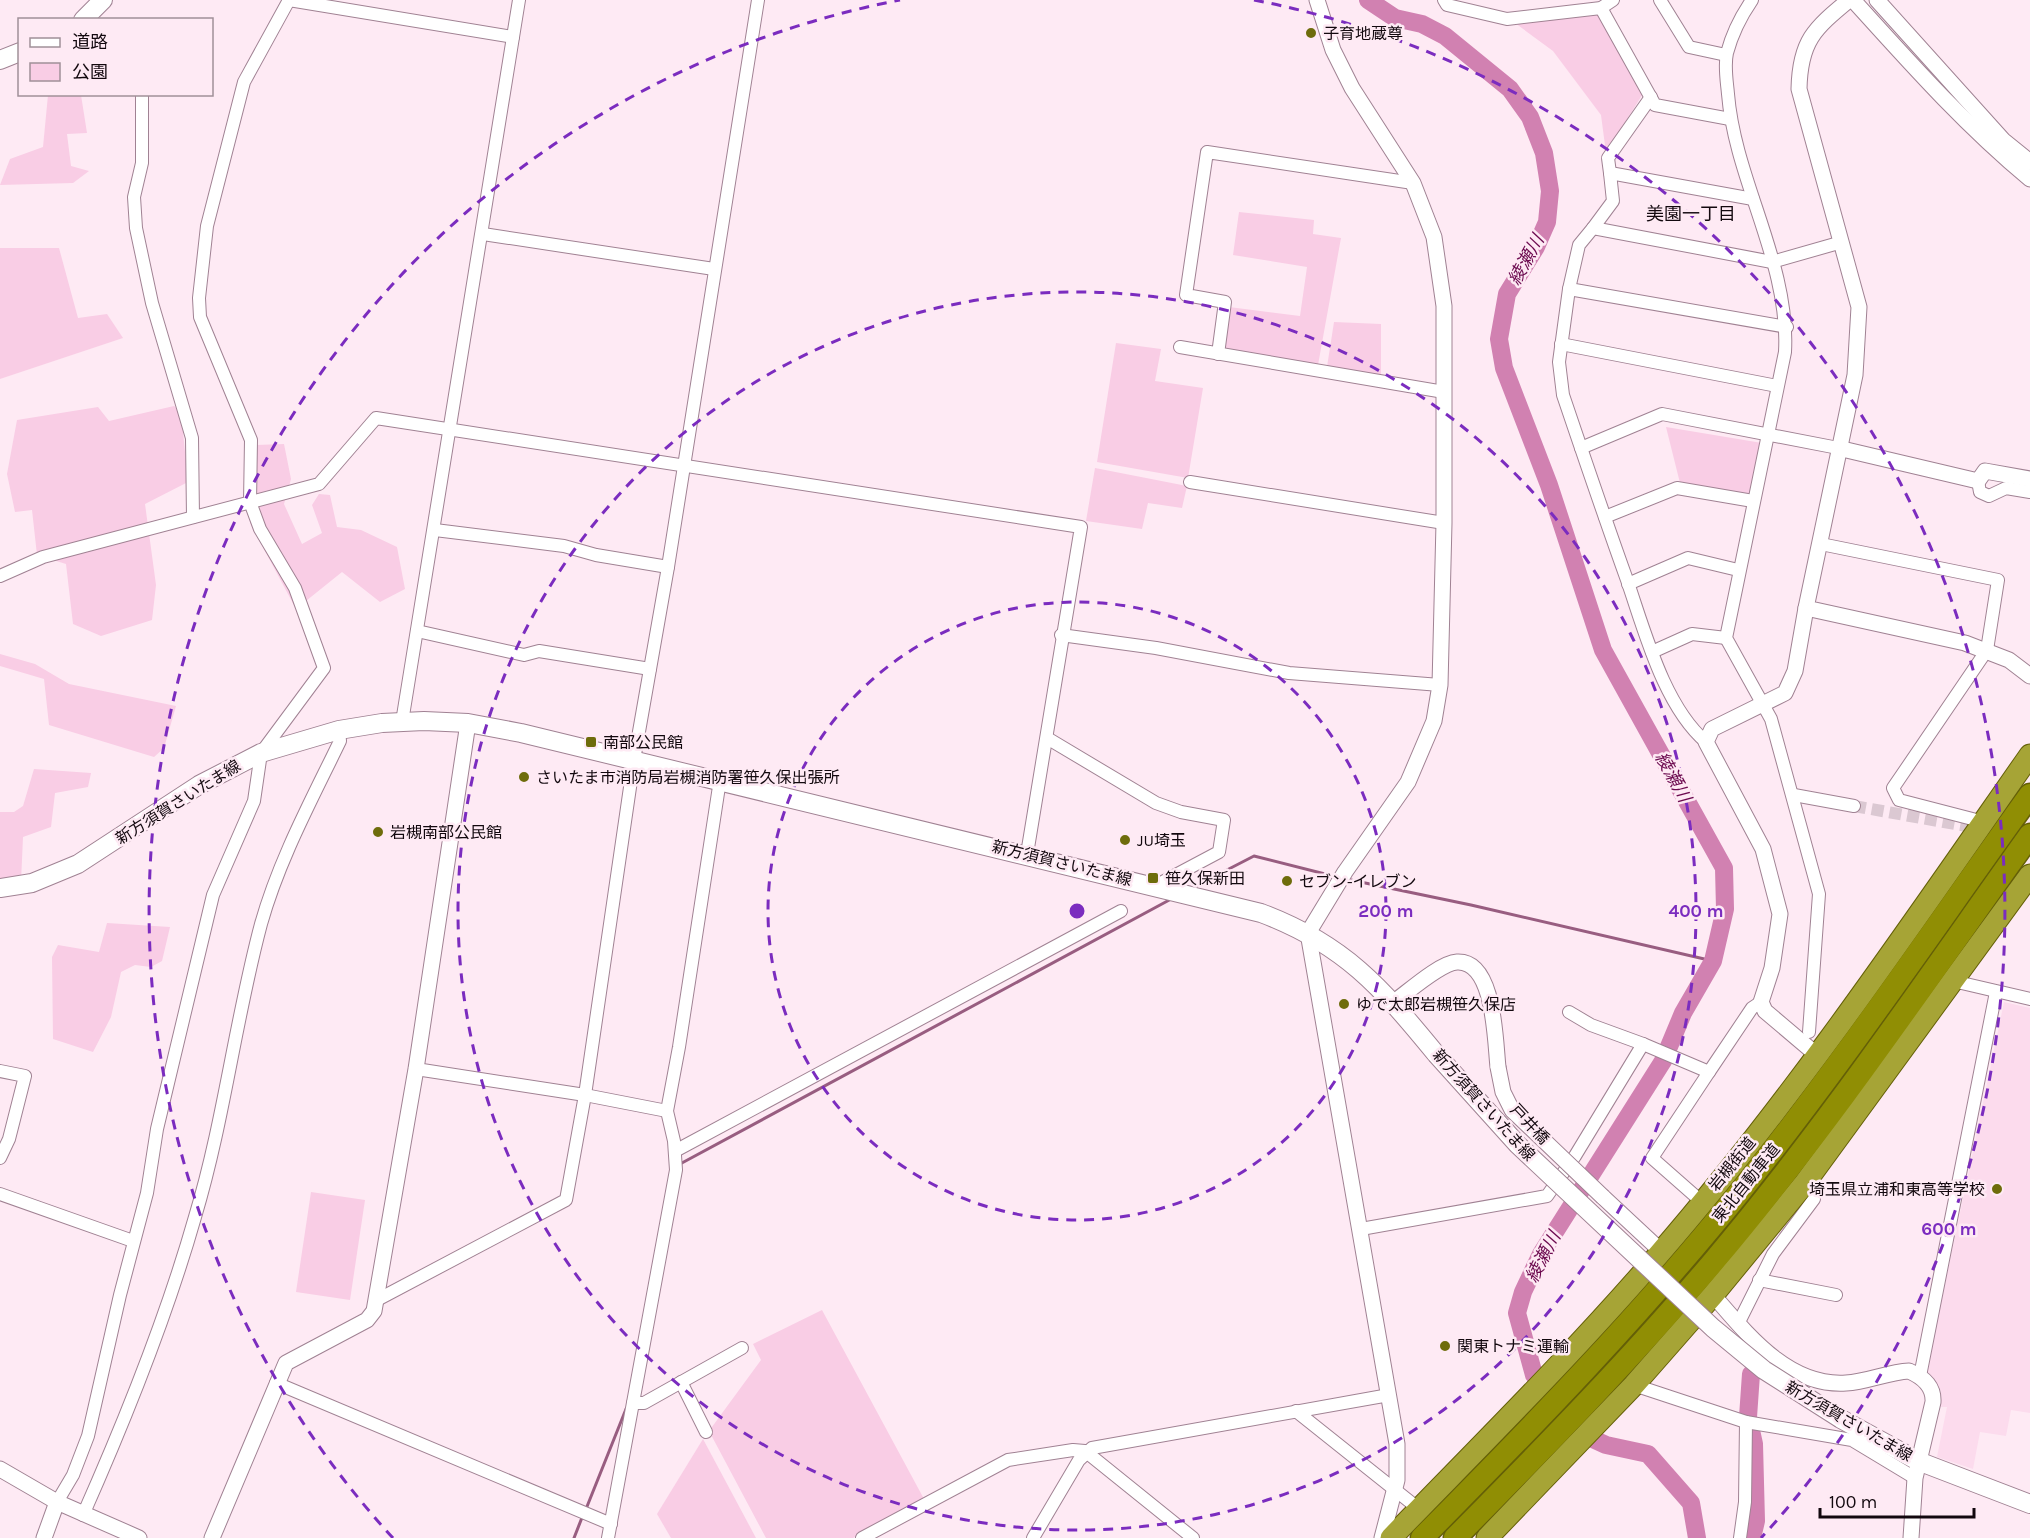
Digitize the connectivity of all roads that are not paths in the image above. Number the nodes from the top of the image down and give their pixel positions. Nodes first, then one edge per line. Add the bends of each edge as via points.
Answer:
1 (103, 0) edge
2 (289, 0) edge
3 (519, 0) edge
4 (759, 0) edge
5 (1317, 0) edge
6 (1444, 0) edge
7 (1612, 0) edge
8 (1660, 0) edge
9 (1736, 0) edge
10 (1752, 0) edge
11 (1851, 0) edge
12 (1876, 0) edge
13 (1600, 8) junction
14 (1745, 11) junction
15 (85, 18) edge
16 (513, 37) junction
17 (18, 53) edge
18 (1726, 55) junction
19 (0, 60) edge
20 (142, 96) edge
21 (1651, 97) junction
22 (1730, 119) junction
23 (2030, 162) edge
24 (1610, 173) junction
25 (2030, 179) edge
26 (1413, 183) junction
27 (1754, 199) junction
28 (1593, 228) junction
29 (483, 234) junction
30 (1842, 242) junction
31 (1772, 262) junction
32 (714, 269) junction
33 (1569, 289) junction
34 (1787, 327) junction
35 (1561, 344) junction
36 (1180, 348) dead end
37 (1218, 354) junction
38 (1778, 386) junction
39 (1444, 392) junction
40 (451, 430) junction
41 (1769, 435) junction
42 (1581, 448) junction
43 (1838, 448) junction
44 (683, 467) junction
45 (2030, 479) edge
46 (1978, 481) junction
47 (1190, 482) dead end
48 (2030, 492) edge
49 (1753, 501) junction
50 (250, 502) junction
51 (193, 517) junction
52 (1605, 517) junction
53 (1444, 523) junction
54 (435, 530) junction
55 (1821, 544) junction
56 (668, 567) junction
57 (1738, 570) junction
58 (0, 576) edge
59 (1628, 584) junction
60 (1806, 608) junction
61 (417, 631) junction
62 (1061, 635) junction
63 (1726, 638) junction
64 (1987, 650) junction
65 (1652, 652) junction
66 (650, 669) junction
67 (2030, 676) edge
68 (1440, 685) junction
69 (1762, 702) junction
70 (402, 722) junction
71 (468, 723) junction
72 (339, 730) junction
73 (1047, 738) junction
74 (1706, 742) junction
75 (261, 753) junction
76 (2030, 755) edge
77 (634, 760) junction
78 (720, 780) junction
79 (1794, 795) junction
80 (2030, 795) edge
81 (1854, 806) tunnel mouth
82 (1984, 822) junction
83 (2030, 835) edge
84 (1027, 854) junction
85 (2030, 875) edge
86 (1155, 886) junction
87 (0, 888) edge
88 (1121, 912) dead end
89 (1308, 933) junction
90 (1953, 981) junction
91 (1996, 992) junction
92 (2030, 999) edge
93 (1394, 1002) junction
94 (1761, 1002) junction
95 (1569, 1012) dead end
96 (1809, 1032) dead end
97 (1643, 1044) junction
98 (1817, 1055) junction
99 (416, 1069) junction
100 (0, 1071) edge
101 (1708, 1072) junction
102 (585, 1095) junction
103 (667, 1111) junction
104 (675, 1151) junction
105 (0, 1158) edge
106 (0, 1194) edge
107 (1814, 1199) dead end
108 (1702, 1202) junction
109 (1361, 1229) junction
110 (133, 1241) junction
111 (1662, 1252) junction
112 (1759, 1280) junction
113 (1713, 1295) junction
114 (1836, 1296) dead end
115 (375, 1301) junction
116 (1738, 1324) junction
117 (742, 1348) dead end
118 (1920, 1376) junction
119 (681, 1382) junction
120 (276, 1383) junction
121 (1623, 1386) junction
122 (1389, 1395) junction
123 (633, 1403) junction
124 (1296, 1411) junction
125 (1746, 1422) junction
126 (706, 1432) dead end
127 (1085, 1451) junction
128 (0, 1469) edge
129 (1917, 1470) junction
130 (1396, 1491) junction
131 (57, 1502) junction
132 (2030, 1504) edge
133 (1419, 1509) junction
134 (83, 1515) junction
135 (611, 1524) junction
136 (1494, 1535) edge
137 (44, 1538) edge
138 (139, 1538) edge
139 (212, 1538) edge
140 (608, 1538) edge
141 (862, 1538) edge
142 (1033, 1538) edge
143 (1193, 1538) edge
144 (1382, 1538) edge
145 (1391, 1538) edge
146 (1422, 1538) edge
147 (1455, 1538) edge
148 (1740, 1538) edge
149 (1911, 1538) edge

1 - 15 main road
2 - 16 street
2 - 50 street via 244,82 207,226 199,298 200,317 250,440
3 - 16 street
4 - 32 street
5 - 26 street via 1333,50 1352,88
6 - 13 street via 1448,5 1507,19
7 - 13 street
8 - 18 street via 1689,47
9 - 14 street
10 - 14 street
11 - 25 street via 1995,150
11 - 30 street via 1817,27 1799,65 1799,89
12 - 23 street via 1995,131
13 - 21 street
14 - 18 street
16 - 29 street
17 - 19 main road
18 - 22 street
20 - 51 street via 142,163 134,197 136,228 152,303 192,438
21 - 22 street via 1656,105
21 - 24 street via 1608,158
22 - 27 street
24 - 27 street
24 - 28 street via 1613,201
26 - 37 street via 1207,152 1186,296 1225,302
26 - 39 street via 1434,237 1444,306
27 - 31 street
28 - 31 street
28 - 33 street via 1579,245
29 - 32 street
29 - 40 street
30 - 31 street
30 - 43 street via 1858,308 1855,375
31 - 34 street
32 - 44 street
33 - 34 street
33 - 35 street
34 - 38 street
35 - 38 street
35 - 42 street via 1563,395
36 - 37 street
37 - 39 street
38 - 41 street
39 - 53 street
40 - 44 street
40 - 50 street via 376,418 319,484
40 - 54 street
41 - 42 street via 1662,414
41 - 43 street
41 - 49 street
42 - 52 street
43 - 46 street
43 - 55 street
44 - 56 street
44 - 62 street via 1081,527
45 - 46 street via 1985,471
46 - 48 street via 1980,492 1989,496 2006,488
47 - 53 street
49 - 52 street via 1677,488
49 - 57 street
50 - 51 street
50 - 75 street via 260,529 295,588 324,668
51 - 58 street via 43,557
52 - 59 street
53 - 68 street
54 - 56 street via 564,546
54 - 61 street
55 - 60 street
55 - 64 street via 1998,580
56 - 66 street
57 - 59 street via 1688,558
57 - 63 street
59 - 65 street
60 - 64 street
60 - 69 street via 1795,671 1785,693
61 - 66 street via 524,655 539,651
61 - 70 street
62 - 68 street via 1289,673
62 - 73 street
63 - 65 street via 1692,634
63 - 69 street
64 - 67 street
64 - 82 street via 1893,788 1899,800
65 - 74 street via 1672,696
66 - 77 street
68 - 89 street via 1434,721 1408,782
69 - 74 street via 1712,729
69 - 79 street
70 - 71 main road, 新方須賀さいたま線
70 - 72 main road, 新方須賀さいたま線
71 - 77 main road, 新方須賀さいたま線
71 - 99 street
72 - 75 main road, 新方須賀さいたま線
72 - 134 street via 340,741 276,878 261,925 219,1128 195,1218 115,1444
73 - 84 street
73 - 86 street via 1156,803 1224,820 1219,852
74 - 94 street via 1763,849 1780,914 1772,968
75 - 87 main road, 新方須賀さいたま線 via 199,784 78,864 32,883
75 - 110 street via 254,801 213,895
76 - 82 highway, 岩槻街道
77 - 78 main road, 新方須賀さいたま線
77 - 102 street
78 - 84 main road, 新方須賀さいたま線
78 - 103 street
79 - 81 street
79 - 96 street via 1820,894
80 - 146 highway, 東北自動車道 via 1799,1116 1693,1248 1606,1348
82 - 98 highway, 岩槻街道
83 - 121 highway, 東北自動車道 via 1834,1107
84 - 86 main road, 新方須賀さいたま線
85 - 90 highway
86 - 89 main road, 新方須賀さいたま線 via 1261,913
88 - 104 street
89 - 93 main road, 新方須賀さいたま線 via 1357,966
89 - 109 street
90 - 91 street
90 - 113 highway via 1805,1183
91 - 92 street
91 - 118 street
93 - 111 street, 戸井橋, bridge via 1444,966 1456,962 1478,972 1486,985 1503,1092 1512,1110
93 - 129 main road, 新方須賀さいたま線, bridge via 1518,1145 1713,1328 1764,1370
94 - 98 street via 1765,1011
94 - 101 street via 1752,1008
95 - 97 street via 1591,1025
97 - 101 street
97 - 109 street via 1547,1196
98 - 108 highway, 岩槻街道
99 - 102 street
99 - 115 street
100 - 105 street via 26,1076
101 - 108 street via 1652,1158
102 - 103 street
102 - 115 street via 566,1200
103 - 104 street
104 - 123 street via 676,1170
106 - 110 street
107 - 112 street via 1773,1254
108 - 111 highway, 岩槻街道
109 - 122 street
110 - 131 street via 88,1436 73,1475
111 - 133 highway, 岩槻街道
112 - 114 street
112 - 116 street
113 - 116 street
113 - 121 highway
115 - 120 street via 367,1320 286,1363
116 - 118 street via 1756,1345 1801,1375 1828,1383 1849,1383 1909,1371
117 - 119 street
118 - 129 street via 1933,1396
119 - 123 street via 644,1403
119 - 126 street
120 - 135 street
120 - 139 street
121 - 125 street
121 - 136 highway via 1558,1467
121 - 147 highway, 東北自動車道 via 1544,1448
122 - 124 street
122 - 130 street via 1398,1458
123 - 135 street
124 - 127 street
124 - 130 street
125 - 129 street via 1852,1440
125 - 148 street via 1745,1502
127 - 141 street via 1008,1460
127 - 142 street
127 - 143 street
128 - 131 street
129 - 132 main road, 新方須賀さいたま線
129 - 149 street
130 - 133 street
130 - 144 street
131 - 134 street
131 - 137 street
133 - 145 highway, 岩槻街道
134 - 138 street
135 - 140 street

